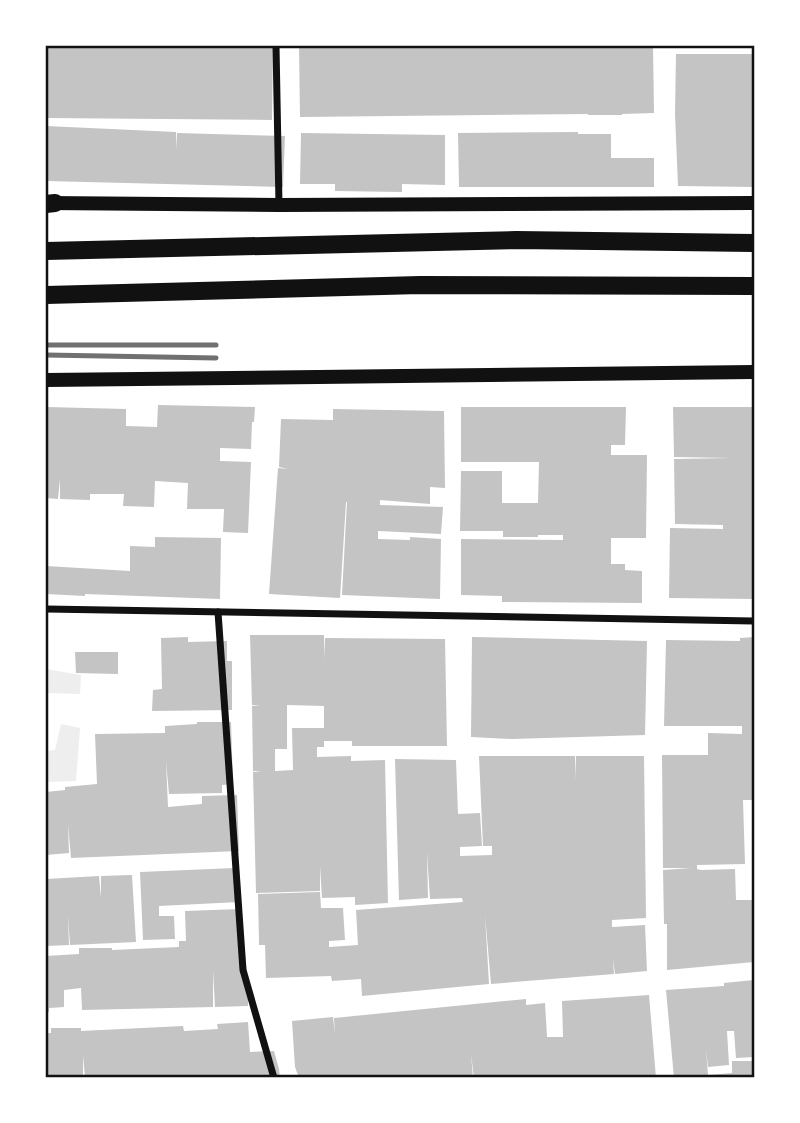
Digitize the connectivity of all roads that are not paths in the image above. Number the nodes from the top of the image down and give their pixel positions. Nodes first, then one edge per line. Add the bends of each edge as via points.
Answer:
1 (276, 46) edge
2 (754, 203) edge
3 (49, 204) edge
4 (279, 205) junction
5 (754, 243) edge
6 (46, 251) edge
7 (754, 286) edge
8 (46, 295) edge
9 (754, 372) edge
10 (46, 380) edge
11 (46, 609) edge
12 (218, 612) junction
13 (754, 621) edge
14 (274, 1077) edge

1 - 4 street
2 - 4 main road
3 - 4 main road
5 - 6 highway via 516,240
7 - 8 highway via 420,285
9 - 10 main road
11 - 12 street
12 - 13 street
12 - 14 street via 243,970

